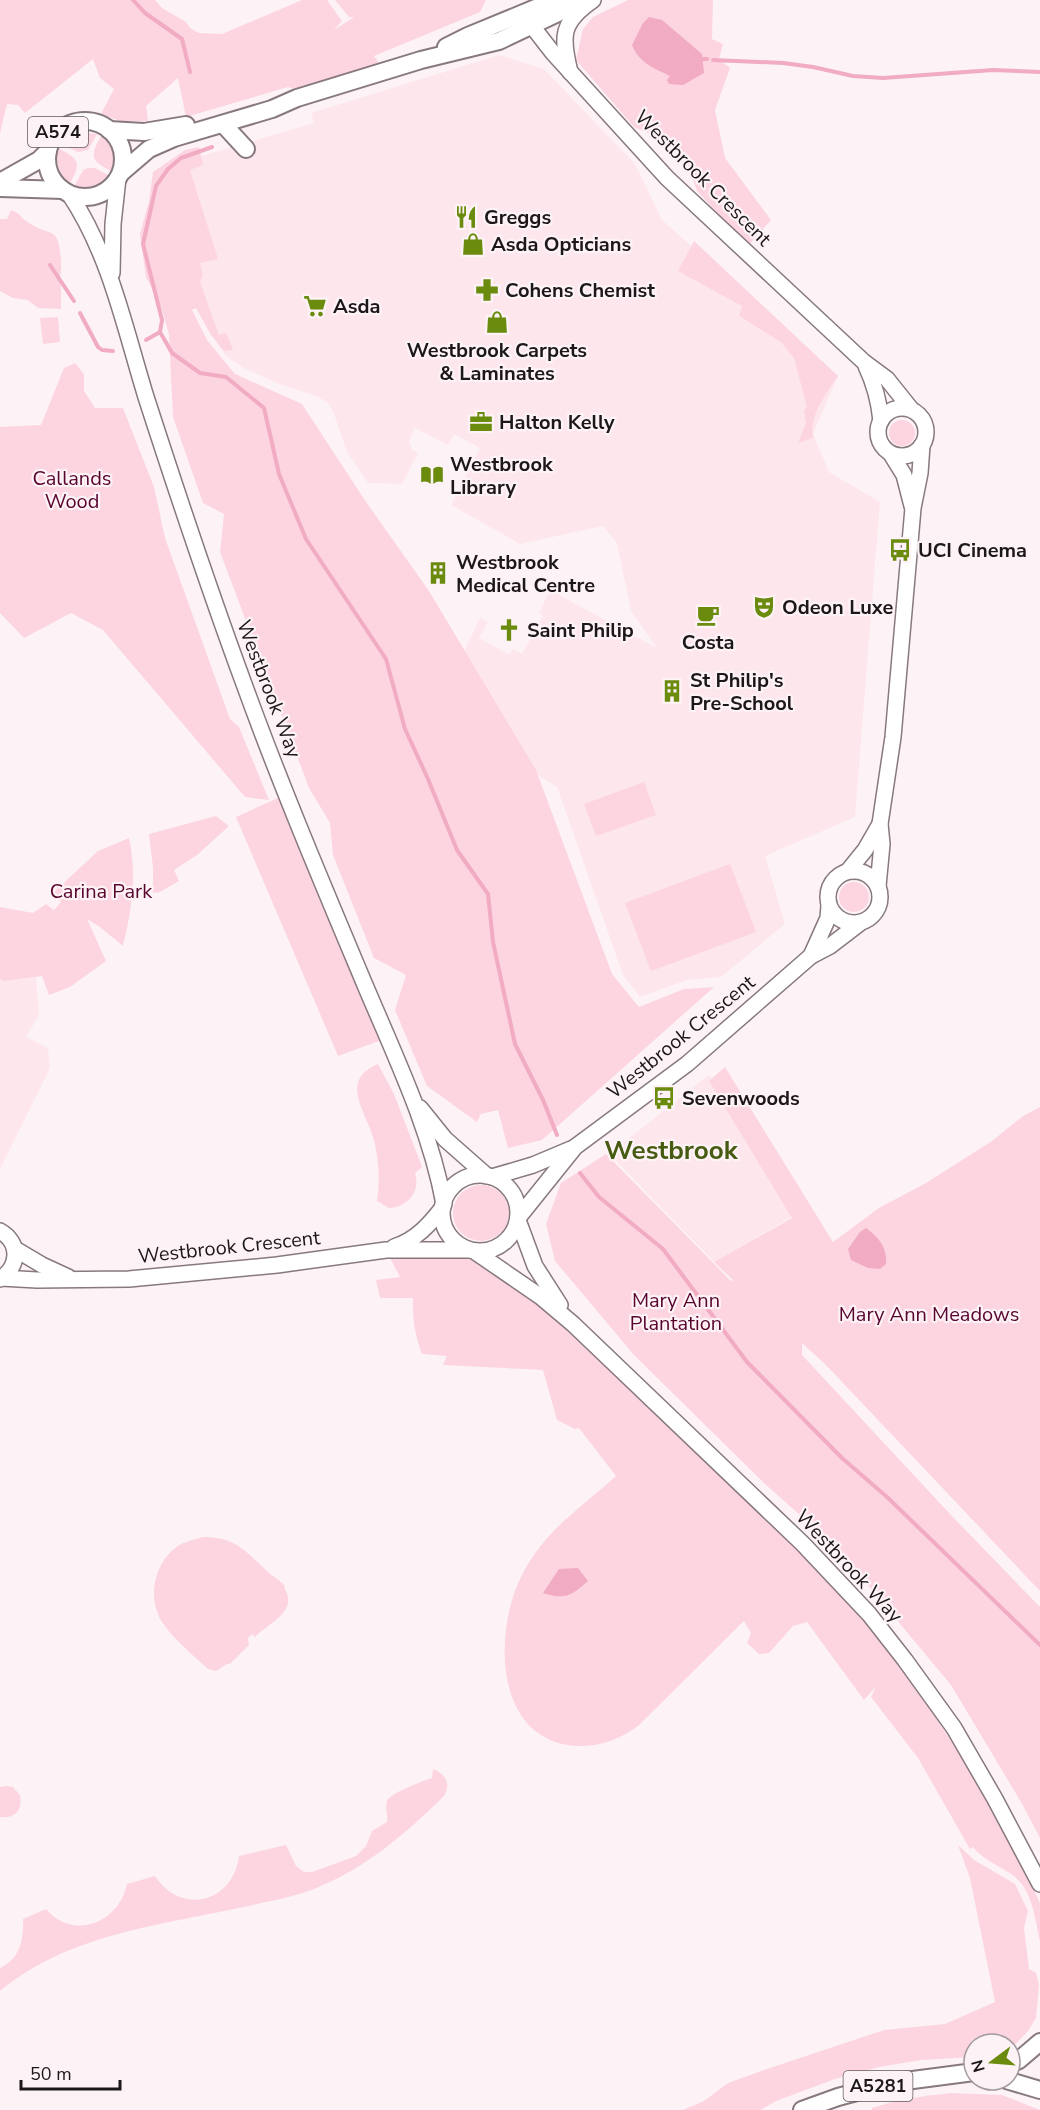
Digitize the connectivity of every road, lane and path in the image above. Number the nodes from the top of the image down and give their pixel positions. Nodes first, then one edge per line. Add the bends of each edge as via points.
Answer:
1 (555, 0) edge
2 (578, 0) edge
3 (593, 0) edge
4 (527, 20) junction
5 (570, 72) junction
6 (297, 98) junction
7 (223, 124) junction
8 (109, 130) junction
9 (246, 149) dead end
10 (48, 151) junction
11 (119, 175) junction
12 (0, 182) edge
13 (0, 188) edge
14 (67, 193) junction
15 (113, 288) junction
16 (864, 362) junction
17 (911, 410) junction
18 (881, 421) junction
19 (922, 446) junction
20 (891, 454) junction
21 (913, 508) junction
22 (879, 824) junction
23 (848, 871) junction
24 (878, 886) junction
25 (829, 906) junction
26 (861, 923) junction
27 (811, 956) junction
28 (412, 1095) junction
29 (575, 1147) junction
30 (489, 1176) junction
31 (443, 1205) junction
32 (518, 1219) junction
33 (0, 1231) edge
34 (15, 1249) junction
35 (386, 1250) junction
36 (472, 1250) junction
37 (1, 1278) edge
38 (75, 1280) junction
39 (573, 1324) junction
40 (1039, 1884) edge
41 (1040, 2042) edge
42 (1022, 2057) edge
43 (962, 2076) edge
44 (1022, 2085) edge
45 (1040, 2090) edge
46 (802, 2110) edge

1 - 4 main road, A574
2 - 4 main road, A574 via 560,12
3 - 5 street via 574,15 565,31
4 - 5 street, Westbrook Crescent
4 - 6 main road, A574 via 499,41
5 - 16 street, Westbrook Crescent via 668,178
6 - 7 main road, A574
6 - 8 main road, A574 via 270,101 160,130
7 - 9 main road
7 - 11 main road, A574 via 161,143
8 - 10 main road, A574 via 99,123 77,122 58,132
8 - 11 main road, A574 via 122,149
10 - 12 main road, A574
10 - 14 main road, A574 via 49,173
11 - 14 main road, A574 via 112,187 92,197
11 - 15 street, Westbrook Way via 112,243
13 - 14 main road, A574
14 - 15 street, Westbrook Way via 89,227
15 - 28 street, Westbrook Way via 244,686
16 - 17 street, Westbrook Crescent via 887,379
16 - 18 street, Westbrook Crescent via 875,384
17 - 18 street via 897,408
17 - 19 street via 924,421 926,437
18 - 20 street via 881,443
19 - 20 street via 911,454
19 - 21 street
20 - 21 street via 904,476
21 - 22 street via 893,737
22 - 23 street
22 - 24 street via 882,844
23 - 24 street via 866,874
23 - 25 street via 832,881 827,895
24 - 26 street via 879,905
25 - 26 street via 838,918
25 - 27 street, Westbrook Crescent via 828,918
26 - 27 street, Westbrook Crescent
27 - 29 street, Westbrook Crescent via 687,1064
28 - 30 street, Westbrook Way via 445,1140
28 - 31 street, Westbrook Way
29 - 30 street, Westbrook Crescent via 532,1165
29 - 32 street, Westbrook Crescent
30 - 31 street via 476,1176 455,1185
30 - 32 street via 512,1193 518,1205
31 - 35 street, Westbrook Crescent via 428,1226 413,1238
31 - 36 street via 446,1228 459,1245
32 - 36 street via 507,1241 497,1248
32 - 39 street, Westbrook Way via 535,1266
33 - 34 street, Westbrook Crescent via 9,1237
34 - 37 street via 13,1266
34 - 38 street, Westbrook Crescent
35 - 36 street, Westbrook Crescent
35 - 38 street, Westbrook Crescent via 228,1271
36 - 39 street, Westbrook Way
37 - 38 street, Westbrook Crescent
39 - 40 street, Westbrook Way via 803,1544 869,1614 954,1728
41 - 42 main road
43 - 46 main road, A5281 via 890,2083
44 - 45 main road

